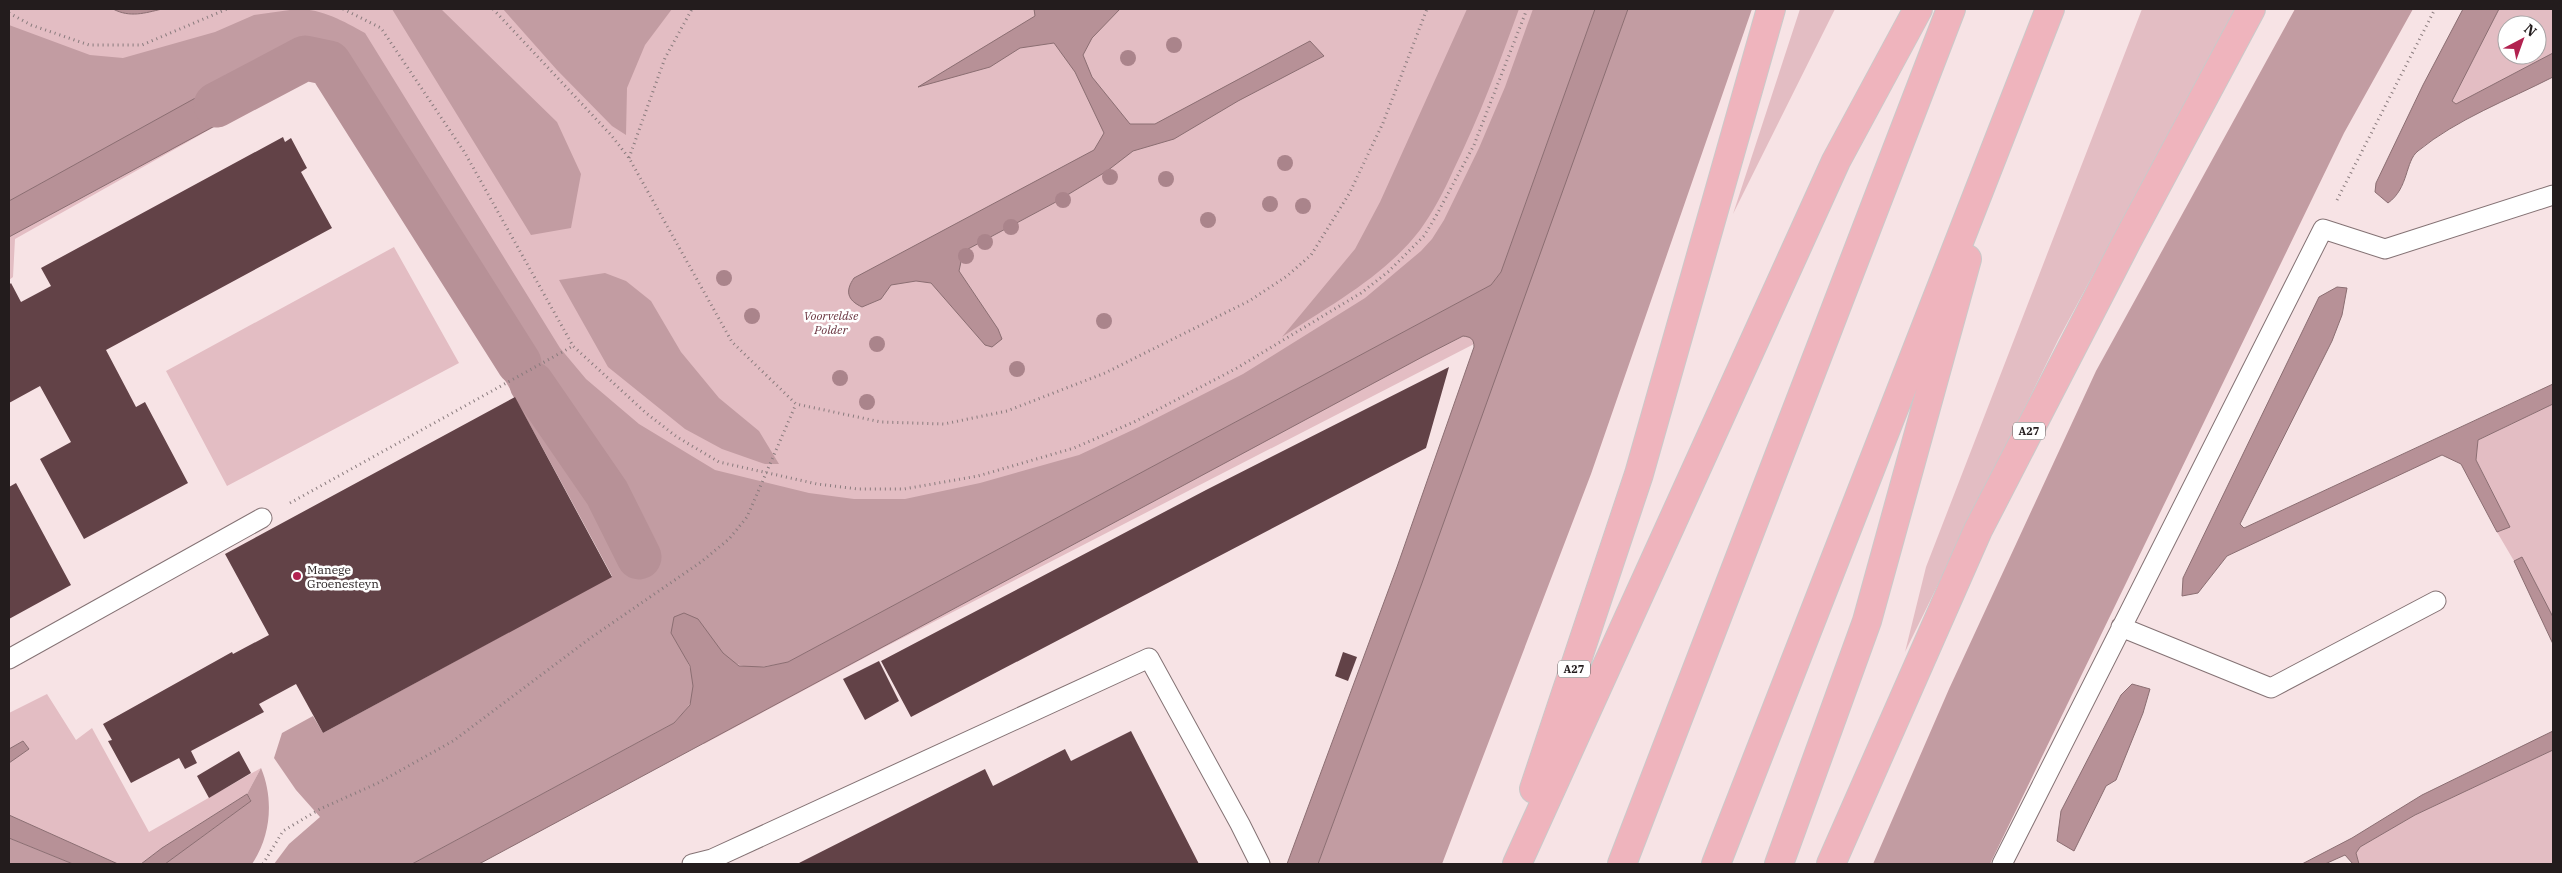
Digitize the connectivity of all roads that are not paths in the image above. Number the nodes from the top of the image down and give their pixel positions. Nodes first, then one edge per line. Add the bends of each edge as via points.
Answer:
1 (1772, 9) edge
2 (1918, 9) edge
3 (1951, 9) edge
4 (2050, 9) edge
5 (2251, 9) edge
6 (2010, 106) junction
7 (2553, 195) edge
8 (262, 518) road end
9 (2436, 601) dead end
10 (2121, 627) junction
11 (9, 659) edge
12 (692, 864) edge
13 (1260, 864) edge
14 (1509, 864) edge
15 (1517, 864) edge
16 (1622, 864) edge
17 (1716, 864) edge
18 (1779, 864) edge
19 (1831, 864) edge
20 (2002, 864) edge

1 - 14 highway, A27 via 1639,474
2 - 15 highway, A27 via 1836,161
3 - 16 highway
4 - 6 highway
5 - 19 highway, A27 via 1978,530
6 - 17 highway
6 - 18 highway via 1867,621
7 - 10 lane via 2384,249 2323,228
8 - 11 lane
9 - 10 lane via 2271,688
10 - 20 lane
12 - 13 lane via 712,859 1149,658

